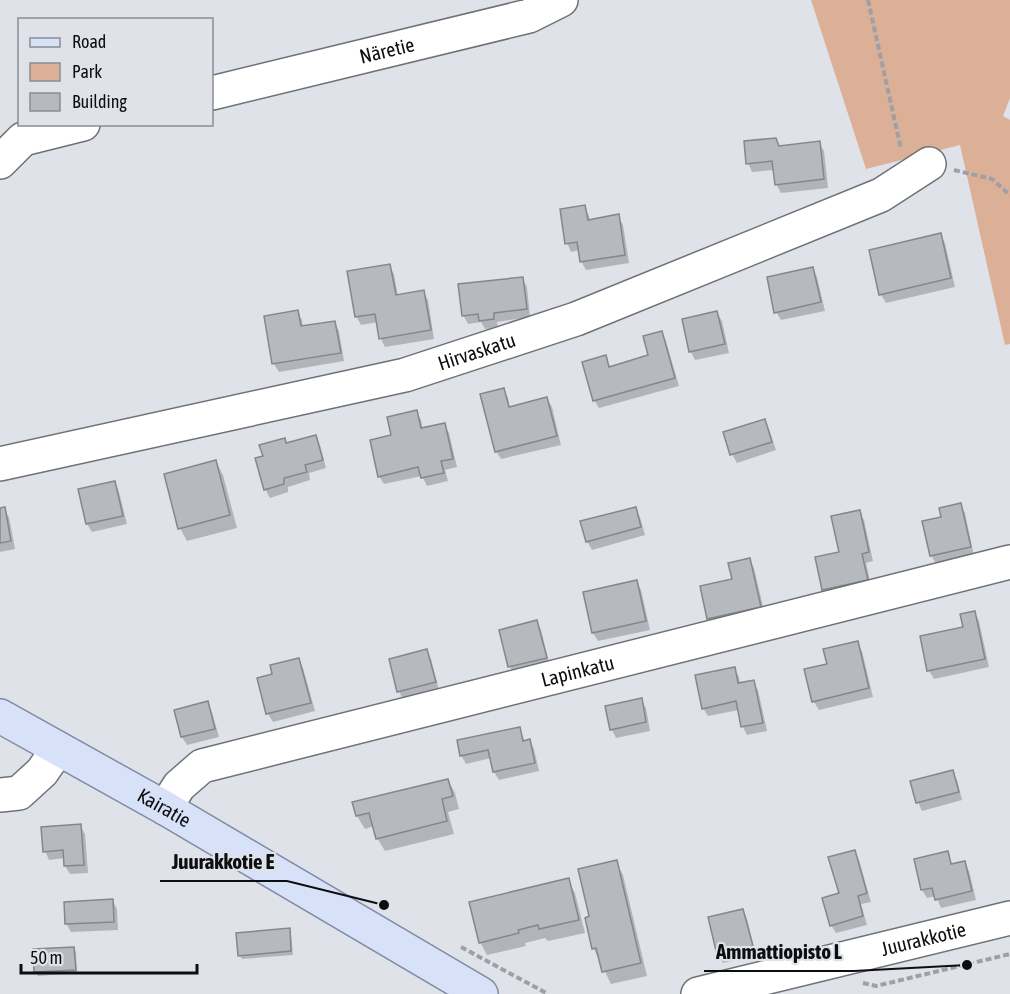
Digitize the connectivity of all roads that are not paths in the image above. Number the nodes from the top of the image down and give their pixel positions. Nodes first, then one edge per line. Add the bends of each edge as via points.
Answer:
1 (561, 0) edge
2 (213, 93) edge
3 (75, 126) edge
4 (0, 162) edge
5 (928, 164) road end
6 (0, 464) edge
7 (1010, 562) edge
8 (0, 716) edge
9 (58, 749) junction
10 (0, 795) edge
11 (165, 808) junction
12 (1010, 918) edge
13 (477, 993) edge
14 (698, 994) edge

1 - 2 street, Näretie via 529,16
3 - 4 street via 23,139
5 - 6 street, Hirvaskatu via 880,195 576,319 405,375
7 - 11 street, Lapinkatu via 202,766 179,786
8 - 9 main road, Kairatie
9 - 10 street via 42,772 19,793
9 - 11 main road, Kairatie
11 - 13 main road, Kairatie
12 - 14 street, Juurakkotie

